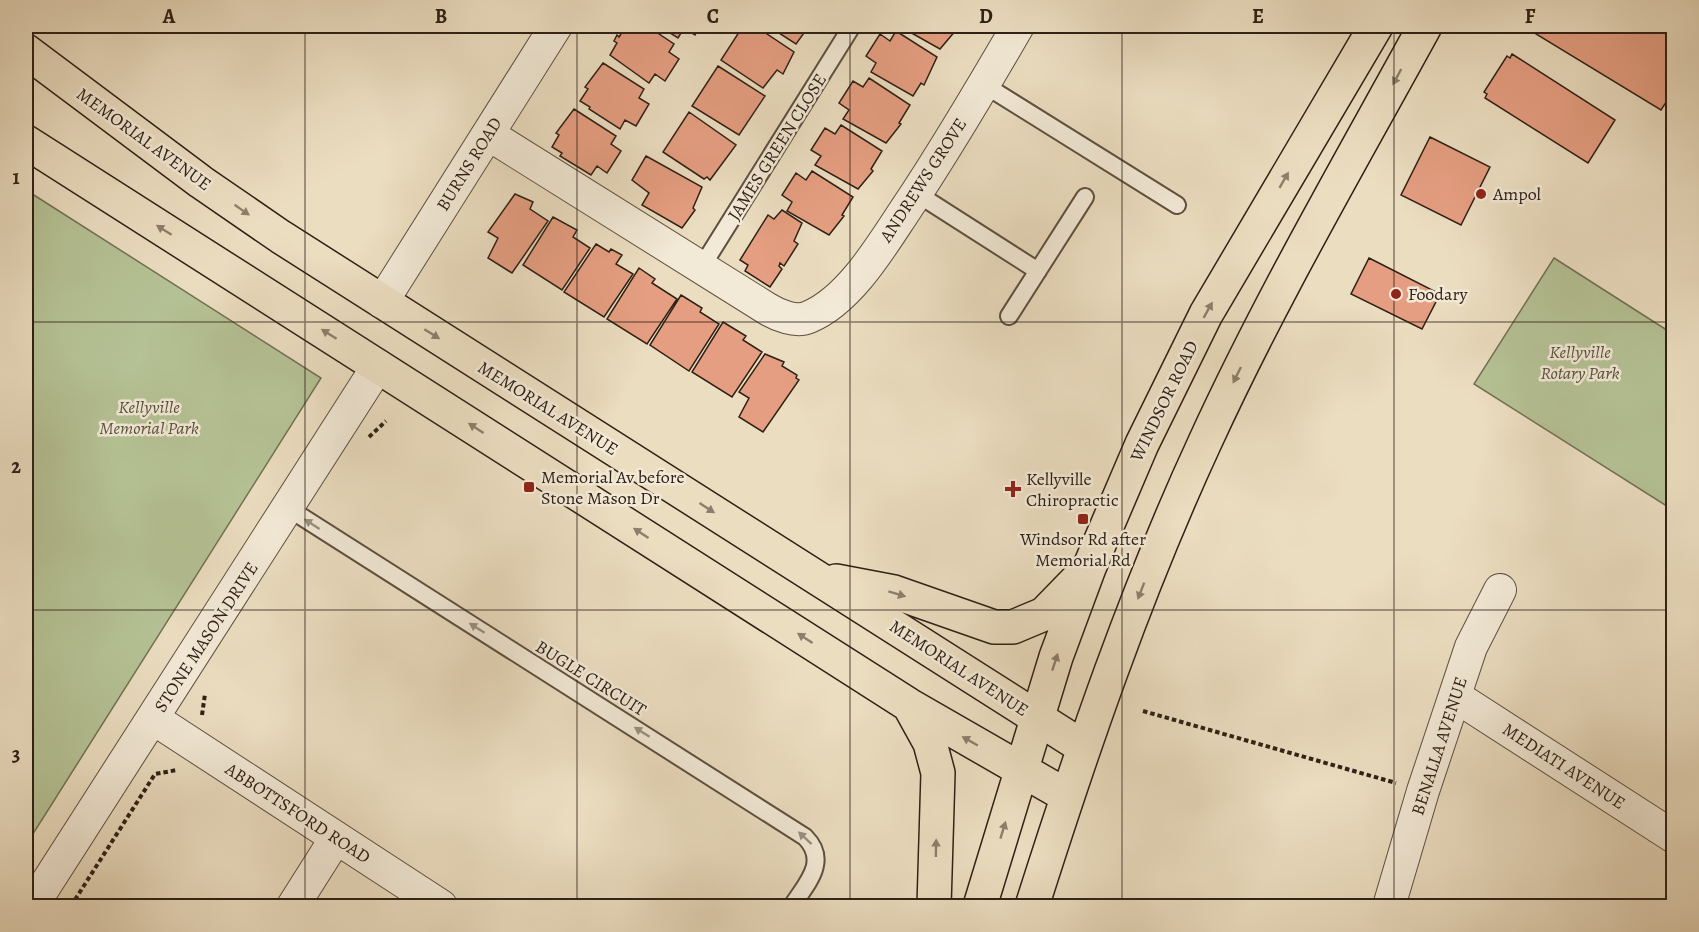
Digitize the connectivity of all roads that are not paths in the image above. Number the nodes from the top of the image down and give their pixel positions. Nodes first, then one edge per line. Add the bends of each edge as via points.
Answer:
1 (556, 26) edge
2 (852, 26) edge
3 (1018, 26) edge
4 (1376, 26) edge
5 (1425, 26) edge
6 (26, 51) edge
7 (983, 84) junction
8 (488, 134) junction
9 (26, 142) edge
10 (916, 193) junction
11 (1085, 197) dead end
12 (1177, 205) dead end
13 (701, 268) junction
14 (1038, 271) junction
15 (382, 302) junction
16 (1008, 316) dead end
17 (378, 366) junction
18 (288, 508) junction
19 (1089, 568) junction
20 (819, 578) junction
21 (1500, 590) dead end
22 (1455, 696) junction
23 (909, 705) junction
24 (1037, 718) junction
25 (154, 719) junction
26 (1083, 747) junction
27 (1021, 770) junction
28 (1066, 796) junction
29 (1674, 837) edge
30 (336, 838) junction
31 (32, 906) edge
32 (293, 906) edge
33 (441, 906) edge
34 (792, 906) edge
35 (934, 906) edge
36 (980, 906) edge
37 (1032, 906) edge
38 (1389, 906) edge

1 - 8 street, BURNS ROAD
2 - 13 lane, JAMES GREEN CLOSE
3 - 7 street, ANDREWS GROVE
19 -> 4 main road, WINDSOR ROAD via 1165,394 1206,314
5 -> 26 main road via 1251,347 1205,441 1143,586
6 -> 15 main road, MEMORIAL AVENUE via 201,182
7 - 10 street, ANDREWS GROVE
7 - 12 lane
8 - 13 street
8 - 15 street, BURNS ROAD
17 -> 9 main road
10 - 13 street, ANDREWS GROVE via 865,268 808,318 776,314
10 - 14 lane
11 - 14 lane
14 - 16 lane
15 -> 20 main road, MEMORIAL AVENUE
17 - 18 street, STONE MASON DRIVE
23 -> 17 main road
18 - 25 street, STONE MASON DRIVE
34 -> 18 lane, BUGLE CIRCUIT via 818,859 805,837
20 -> 19 main road via 894,592 994,627 1013,627 1044,614
24 -> 19 main road, WINDSOR ROAD
20 - 24 main road, MEMORIAL AVENUE
21 - 22 street, BENALLA AVENUE via 1470,647
22 - 29 street, MEDIATI AVENUE
22 - 38 street, BENALLA AVENUE
27 -> 23 main road
35 -> 23 main road via 938,773 930,743
24 - 26 main road, MEMORIAL AVENUE
24 - 27 main road, WINDSOR ROAD
25 - 30 street, ABBOTTSFORD ROAD
25 - 31 street, STONE MASON DRIVE
26 - 28 main road
27 - 28 main road
36 -> 27 main road, WINDSOR ROAD
28 - 37 main road
30 - 32 street
30 - 33 street, ABBOTTSFORD ROAD

